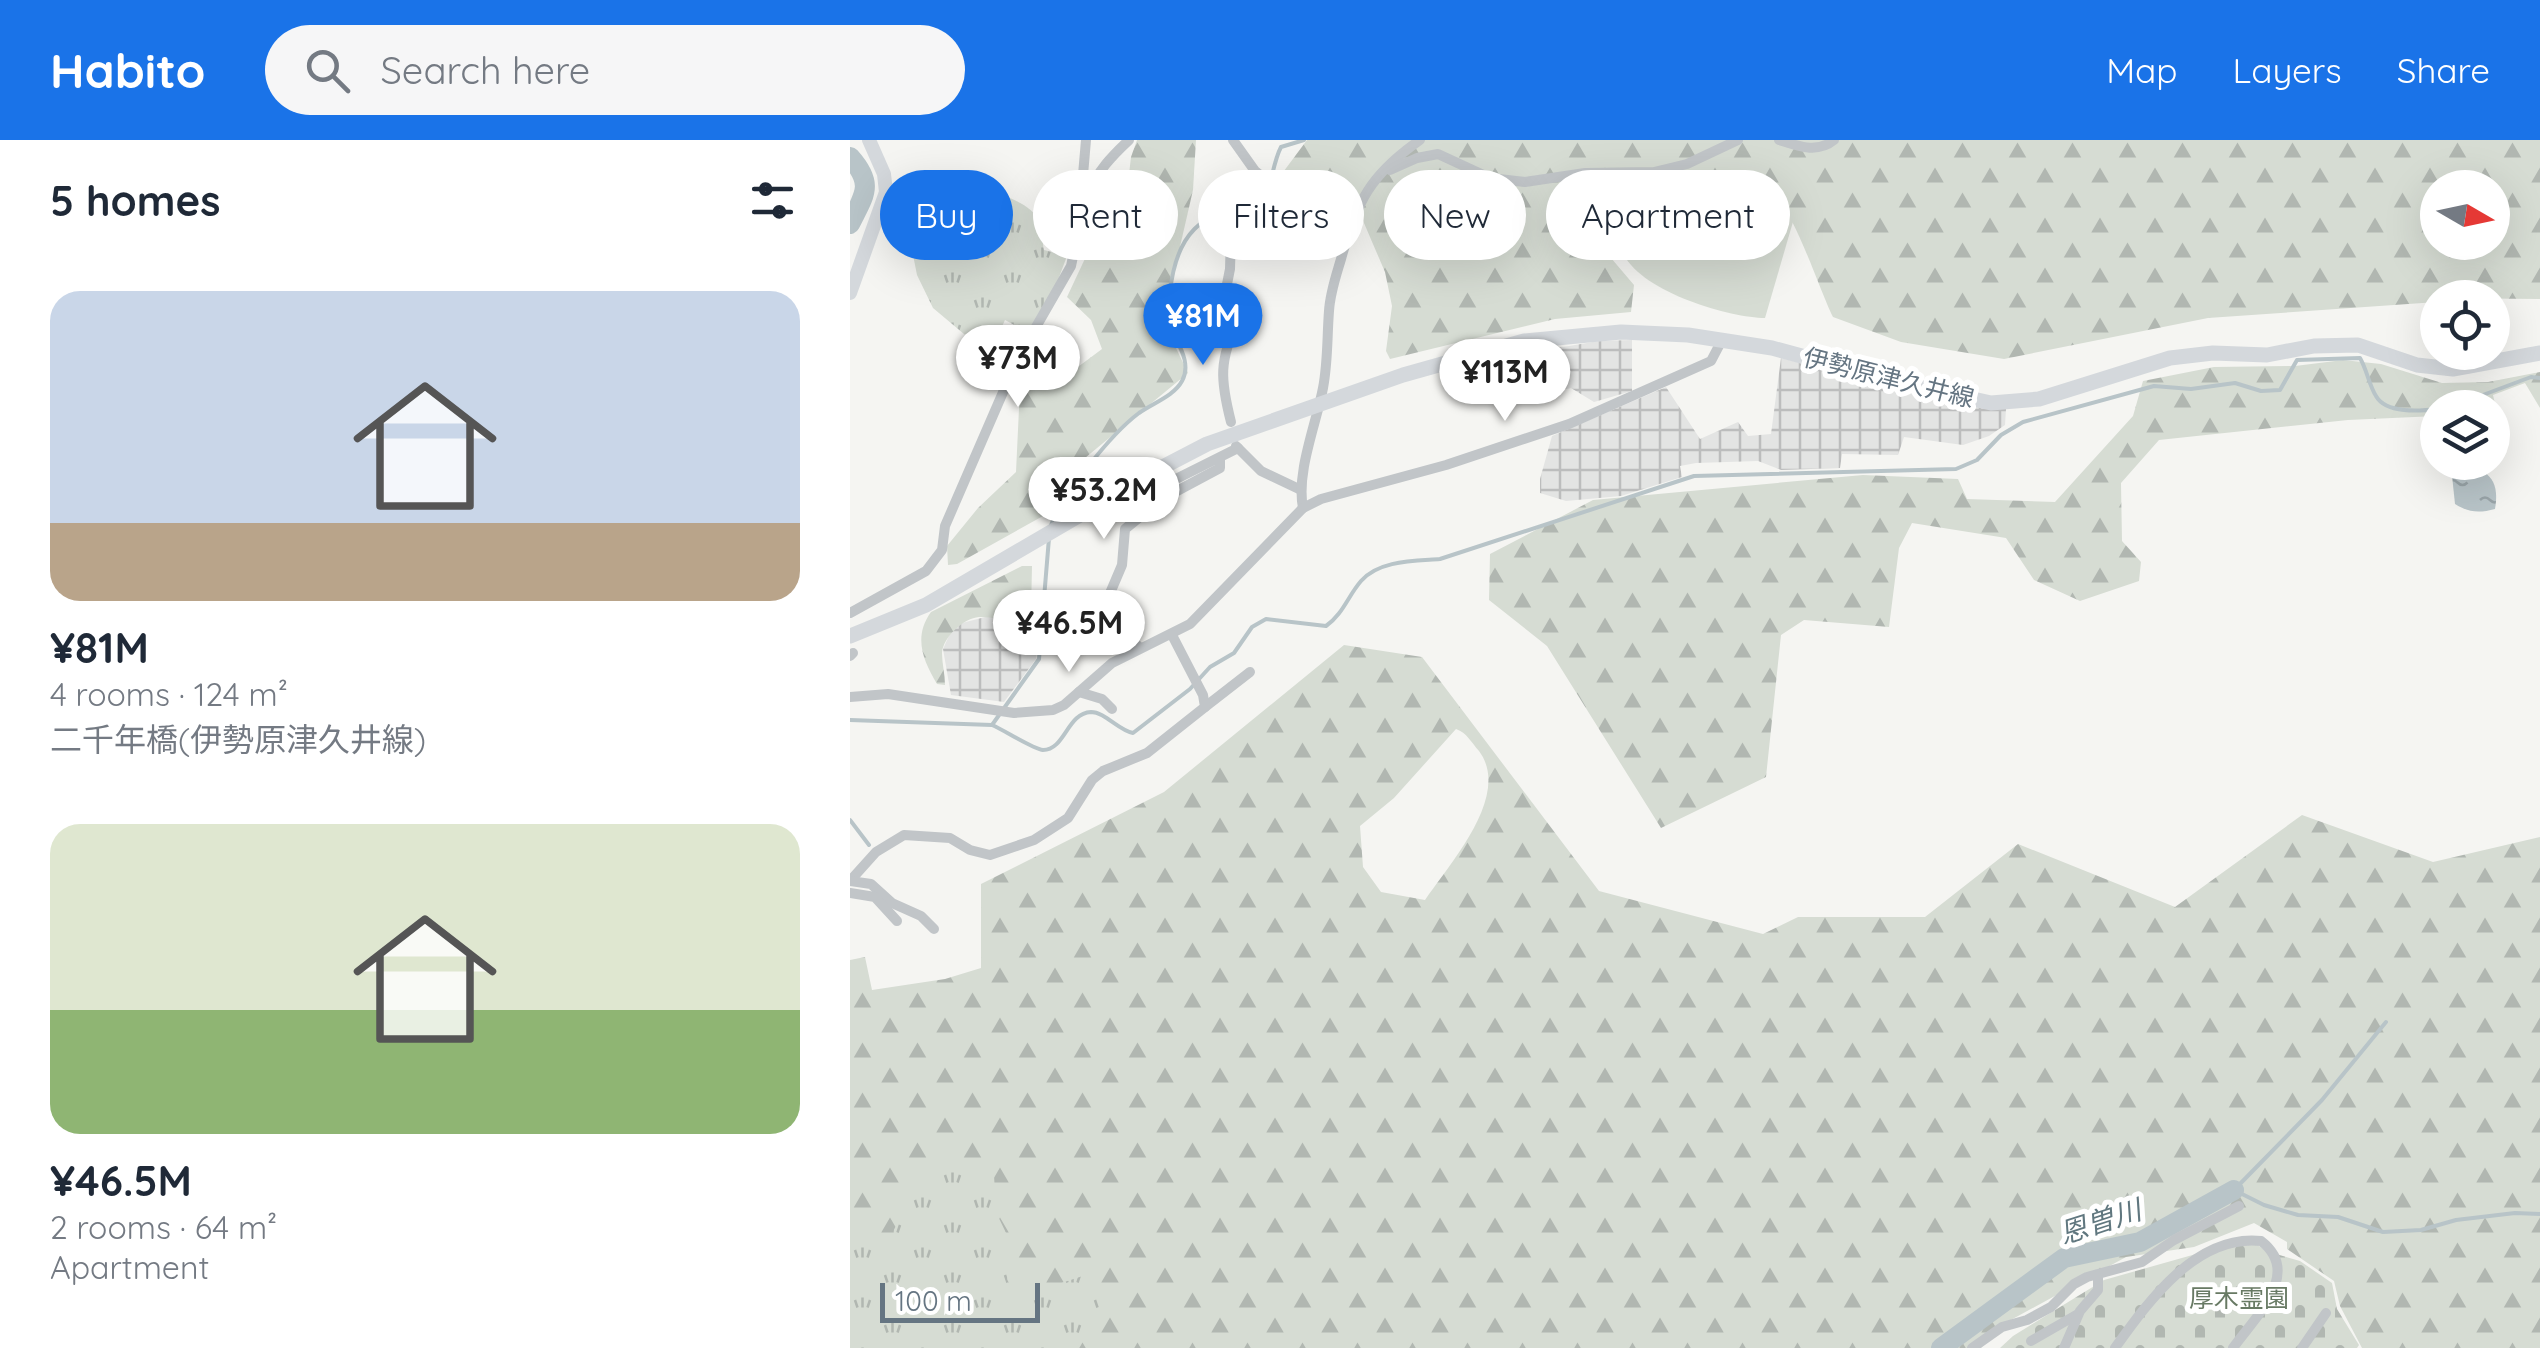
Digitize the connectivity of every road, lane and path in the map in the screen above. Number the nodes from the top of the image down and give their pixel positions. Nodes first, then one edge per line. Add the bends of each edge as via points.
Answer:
1 (869, 140) edge
2 (1086, 140) edge
3 (1130, 140) edge
4 (1233, 140) edge
5 (1420, 140) edge
6 (1738, 140) edge
7 (1779, 140) edge
8 (1834, 140) edge
9 (1083, 170) edge
10 (1102, 170) edge
11 (1378, 176) junction
12 (1071, 260) edge
13 (850, 293) edge
14 (1722, 340) junction
15 (2540, 353) edge
16 (1318, 404) junction
17 (1236, 437) junction
18 (1220, 460) junction
19 (1158, 470) junction
20 (1299, 489) junction
21 (1302, 508) junction
22 (850, 614) edge
23 (1172, 635) junction
24 (850, 636) edge
25 (1139, 647) junction
26 (1250, 672) dead end
27 (1080, 692) junction
28 (850, 697) edge
29 (1205, 708) junction
30 (1112, 709) dead end
31 (850, 881) edge
32 (850, 893) edge
33 (897, 921) dead end
34 (934, 929) dead end
35 (2240, 1206) dead end
36 (2098, 1276) junction
37 (2079, 1313) junction
38 (2326, 1313) dead end
39 (2031, 1341) dead end
40 (2064, 1347) edge
41 (1972, 1348) edge
42 (2116, 1348) edge
43 (2233, 1348) edge
44 (2302, 1348) edge

1 - 13 street via 886,192
2 - 9 street
3 - 10 street
4 - 17 street via 1254,171 1281,192 1275,220 1238,226 1231,234 1224,300 1243,321 1229,340 1221,382
5 - 11 street
6 - 11 street via 1654,172 1525,182 1490,178 1438,154
7 - 8 street via 1812,149
11 - 16 street via 1361,197 1333,286
12 - 22 street via 1016,360 936,562
14 - 15 main road, 伊勢原津久井線 via 1991,402 2039,399 2170,358 2212,353 2358,346 2453,369
14 - 16 main road, 伊勢原津久井線 via 1621,332 1524,341
14 - 21 street via 1711,361 1568,424
16 - 17 main road, 伊勢原津久井線
16 - 20 street
17 - 18 street
17 - 19 main road, 伊勢原津久井線
17 - 20 street via 1261,471
18 - 19 street via 1172,481
18 - 25 street via 1220,468 1125,528 1122,565 1106,605
19 - 24 main road, 伊勢原津久井線 via 926,605
20 - 21 street
21 - 23 street
23 - 25 street
23 - 29 street
25 - 27 street
26 - 29 street
27 - 28 street via 1035,714 888,694
27 - 30 street
29 - 31 street via 1147,754 1092,780 1068,818 1034,840 990,855 950,838 904,835 876,852
31 - 34 street via 870,884
32 - 33 street via 875,897
35 - 36 street via 2142,1262
36 - 37 street via 2098,1290
36 - 41 street
37 - 39 street
37 - 40 street
38 - 44 street
42 - 43 street via 2152,1296 2199,1258 2244,1239 2260,1241 2278,1260 2280,1274

